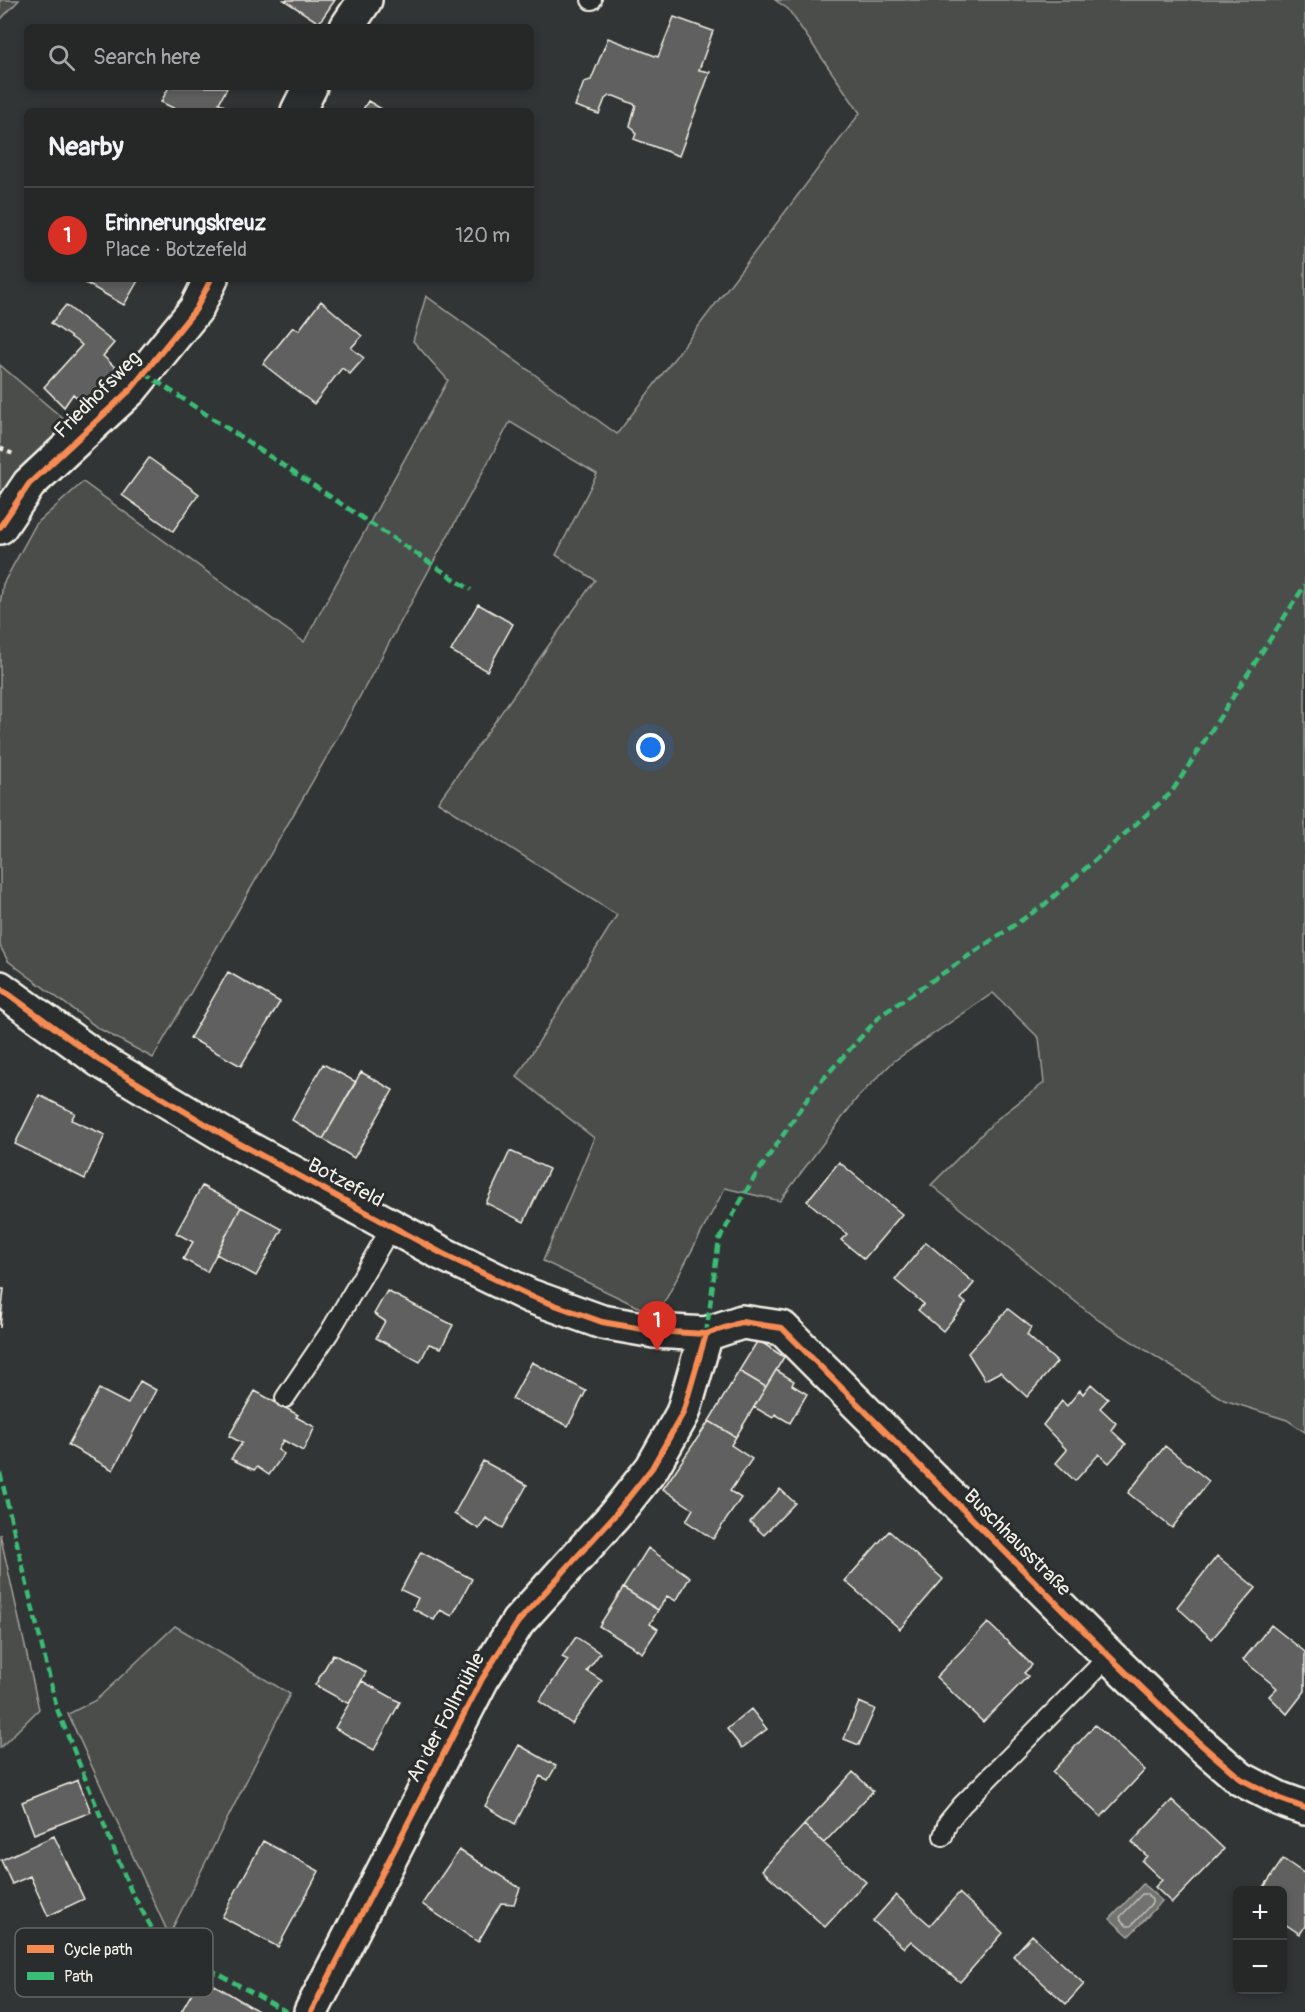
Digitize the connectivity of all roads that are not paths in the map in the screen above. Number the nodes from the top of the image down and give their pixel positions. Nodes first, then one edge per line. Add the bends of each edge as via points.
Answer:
1 (364, 0) edge
2 (349, 24) edge
3 (308, 90) edge
4 (300, 108) edge
5 (210, 282) edge
6 (0, 527) edge
7 (0, 988) edge
8 (392, 1226) junction
9 (706, 1334) junction
10 (285, 1398) dead end
11 (1108, 1656) junction
12 (1305, 1808) edge
13 (943, 1836) dead end
14 (311, 2012) edge

1 - 2 street
3 - 4 street
5 - 6 street, Friedhofsweg via 196,309 131,389 29,484
7 - 8 street, Botzefeld via 99,1060 229,1138
8 - 9 street, Botzefeld via 530,1296 602,1322
8 - 10 lane via 329,1333
9 - 11 street, Buschhausstraße via 742,1322 782,1328
9 - 14 street, An der Follmühle via 683,1413 673,1431 651,1468 614,1516 518,1622 482,1679
11 - 12 street, Buschhausstraße via 1241,1779
11 - 13 lane via 962,1805 948,1822

